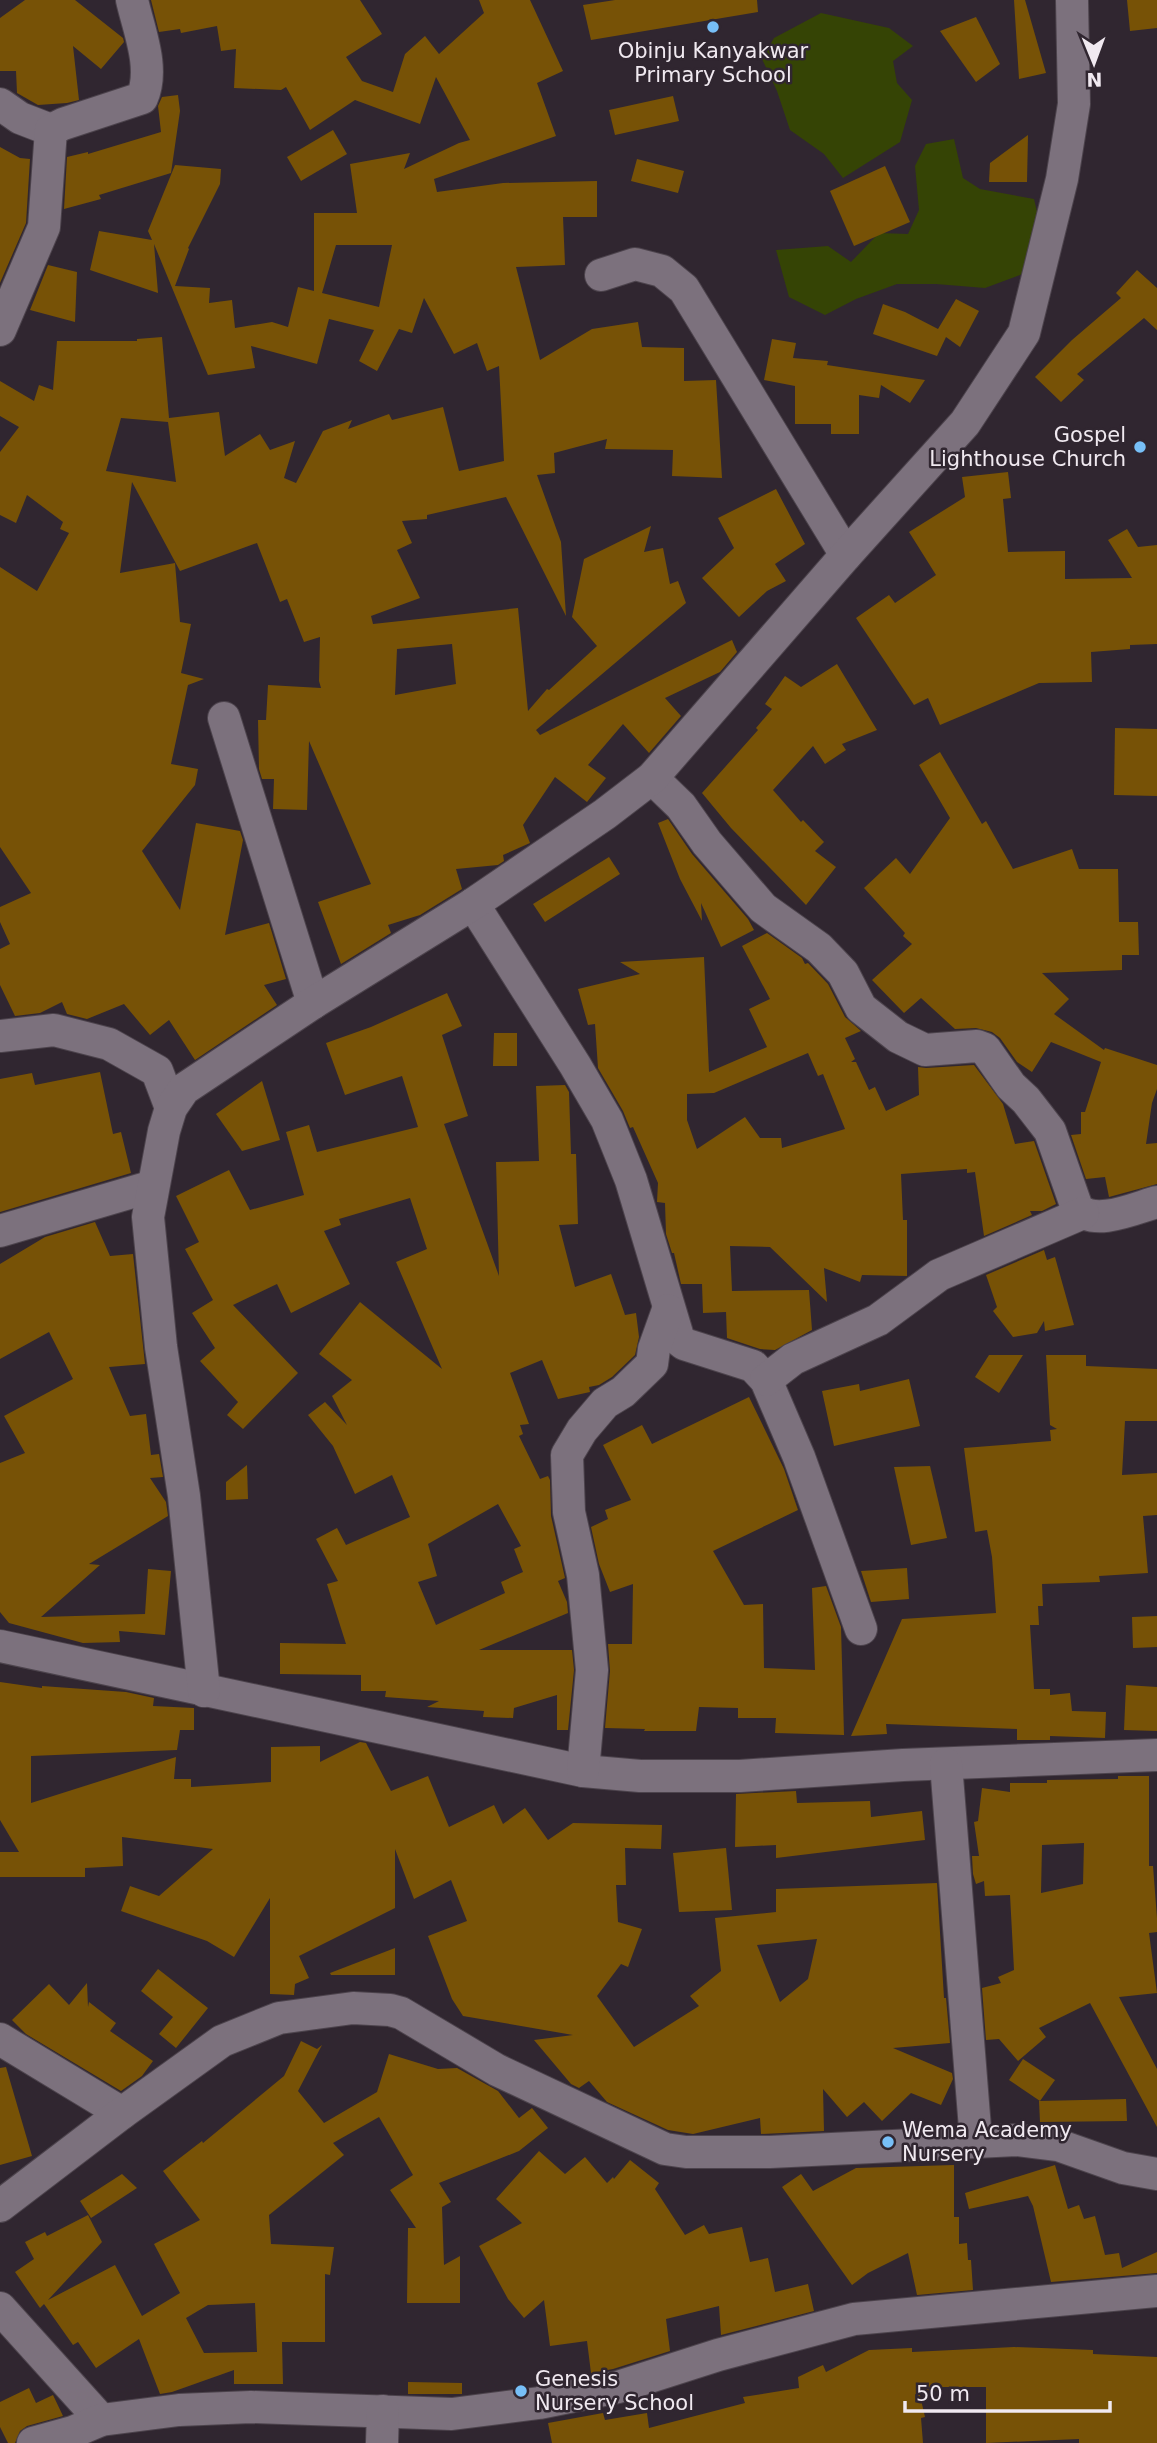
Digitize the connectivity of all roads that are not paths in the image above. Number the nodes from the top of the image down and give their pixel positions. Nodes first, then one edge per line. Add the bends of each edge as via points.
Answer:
1 (132, 0) edge
2 (1072, 0) edge
3 (0, 104) edge
4 (51, 130) junction
5 (601, 275) dead end
6 (0, 330) edge
7 (846, 555) junction
8 (223, 718) dead end
9 (652, 779) junction
10 (473, 904) junction
11 (313, 1003) junction
12 (0, 1036) edge
13 (171, 1108) junction
14 (153, 1186) junction
15 (1157, 1202) edge
16 (1083, 1213) junction
17 (0, 1231) edge
18 (668, 1310) junction
19 (766, 1380) junction
20 (861, 1629) dead end
21 (0, 1646) edge
22 (204, 1691) junction
23 (1157, 1755) edge
24 (946, 1764) junction
25 (583, 1771) junction
26 (0, 2039) edge
27 (122, 2113) junction
28 (976, 2141) junction
29 (1157, 2174) edge
30 (0, 2206) edge
31 (1157, 2291) edge
32 (0, 2308) edge
33 (383, 2411) junction
34 (101, 2420) junction
35 (33, 2443) edge
36 (382, 2443) edge

1 - 4 street via 148,73 142,98
2 - 7 street via 1074,104 1062,179 1024,333 965,424
3 - 4 street
4 - 6 street via 44,227
5 - 7 street via 635,264 662,271 684,289
7 - 9 street
8 - 11 street
9 - 10 street
9 - 16 street via 681,806 763,908 819,948 843,973 861,1008 898,1037 925,1050 985,1049 1050,1131 1077,1208
10 - 11 street
10 - 18 street via 607,1120 631,1180
11 - 13 street via 184,1089
12 - 13 street via 54,1030 109,1044 157,1071
13 - 14 street
14 - 17 street
14 - 22 street via 148,1217 161,1347 184,1496
15 - 16 street via 1105,1215
16 - 19 street via 939,1275 878,1320 793,1359
18 - 19 street via 684,1344 753,1366
18 - 25 street via 652,1364 605,1403 567,1455 569,1512 583,1575 592,1670
19 - 20 street
21 - 22 street
22 - 25 street
23 - 24 street
24 - 25 street via 740,1776
24 - 28 street
26 - 27 street
27 - 28 street via 222,2041 279,2018 353,2008 401,2013 497,2070 665,2150 770,2152
27 - 30 street
28 - 29 street via 1058,2145 1124,2168
31 - 33 street via 854,2319 618,2387 540,2403 452,2414
32 - 34 street
33 - 34 street via 251,2407
33 - 36 street
34 - 35 street

